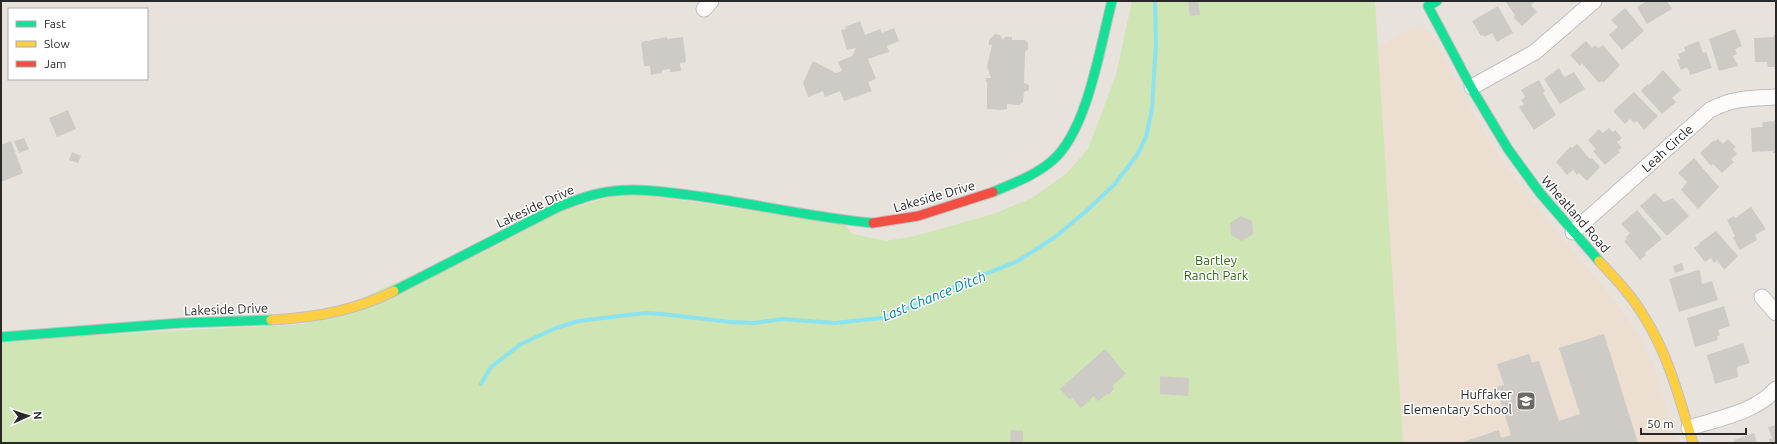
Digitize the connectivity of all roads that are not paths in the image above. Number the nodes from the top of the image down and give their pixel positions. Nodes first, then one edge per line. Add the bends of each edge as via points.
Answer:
1 (1112, 1) edge
2 (1437, 1) edge
3 (1594, 1) edge
4 (1472, 87) junction
5 (1776, 96) edge
6 (1573, 232) junction
7 (1762, 297) dead end
8 (1776, 313) edge
9 (1, 337) edge
10 (1776, 389) edge
11 (1688, 428) junction
12 (1693, 443) edge

1 - 9 street, Lakeside Drive via 1084,108 1061,151 1045,166 1022,180 952,207 901,220 860,223 674,192 612,191 558,207 381,298 333,314 297,319 181,323 54,335
2 - 4 street, Wheatland Road via 1428,6
3 - 4 street via 1535,52
4 - 6 street, Wheatland Road via 1521,168
5 - 6 street, Leah Circle via 1739,98 1710,110
6 - 11 street, Wheatland Road via 1630,296 1646,318 1670,368
7 - 8 street
10 - 11 street via 1754,407
11 - 12 street, Wheatland Road

